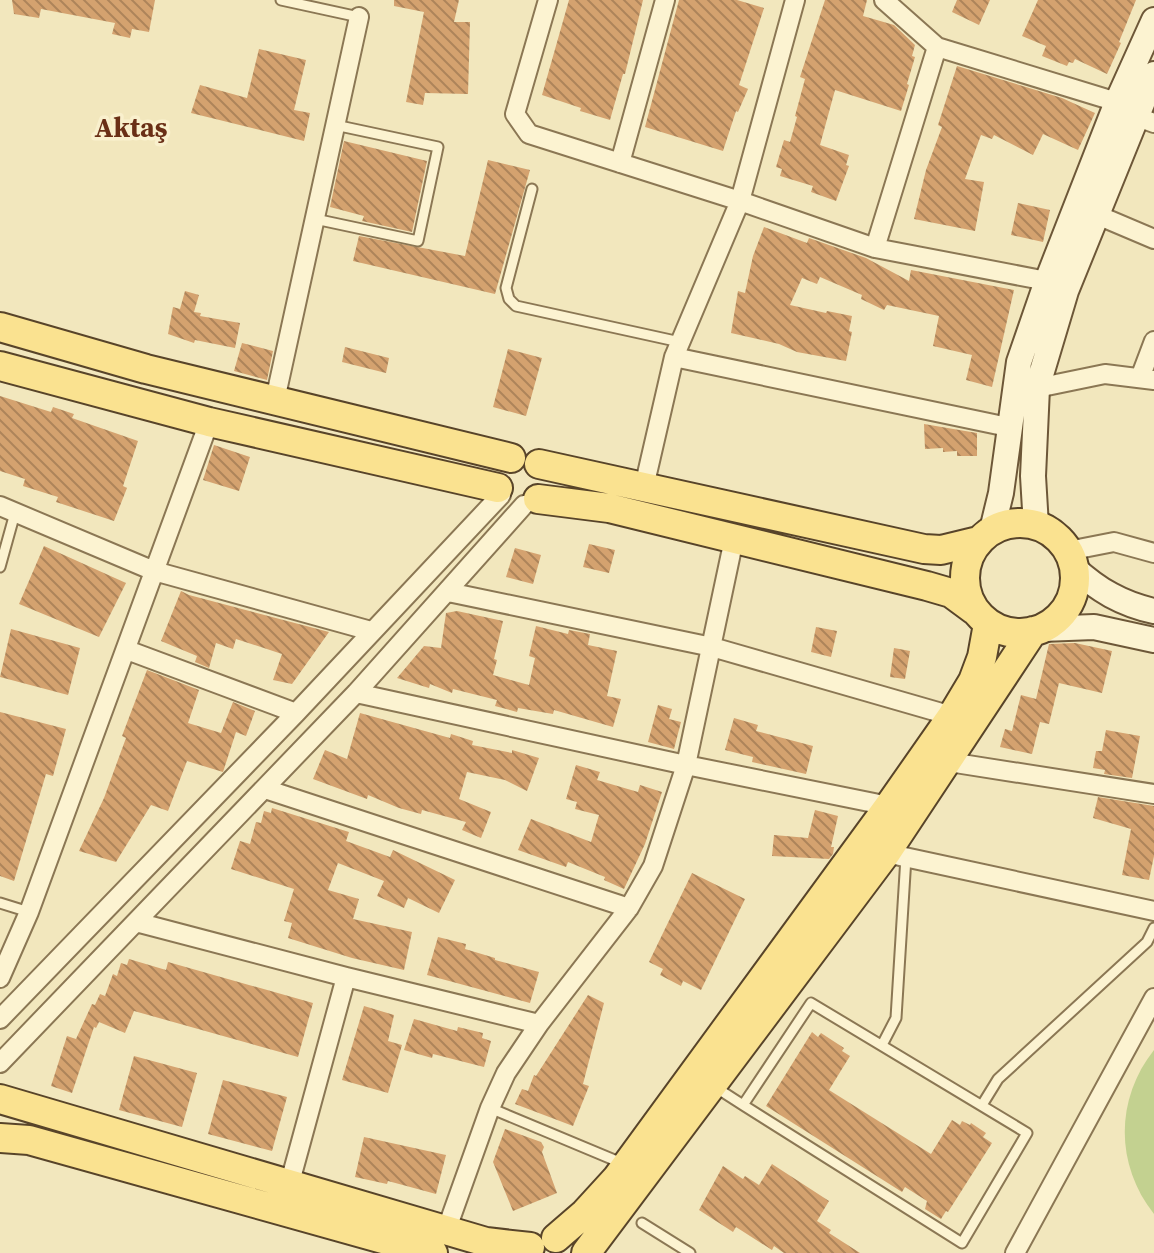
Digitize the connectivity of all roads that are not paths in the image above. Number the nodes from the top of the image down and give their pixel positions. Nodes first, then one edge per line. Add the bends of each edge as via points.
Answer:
1 (281, 0) edge
2 (548, 0) edge
3 (665, 0) edge
4 (795, 0) edge
5 (884, 0) edge
6 (359, 17) joint
7 (1154, 20) edge
8 (937, 47) junction
9 (1154, 74) edge
10 (1136, 114) edge
11 (335, 125) junction
12 (620, 163) junction
13 (532, 189) dead end
14 (740, 201) junction
15 (1095, 214) junction
16 (315, 219) junction
17 (1154, 239) edge
18 (875, 248) junction
19 (1047, 281) junction
20 (0, 327) edge
21 (1154, 341) edge
22 (677, 350) junction
23 (0, 366) edge
24 (1147, 379) edge
25 (1037, 388) junction
26 (275, 400) junction
27 (209, 422) junction
28 (1008, 427) junction
29 (511, 458) junction
30 (539, 464) junction
31 (644, 487) junction
32 (515, 497) junction
33 (7, 509) edge
34 (1036, 526) junction
35 (985, 536) junction
36 (734, 539) junction
37 (1154, 553) edge
38 (1071, 559) junction
39 (0, 567) edge
40 (154, 571) junction
41 (448, 592) junction
42 (1154, 611) edge
43 (981, 617) junction
44 (1038, 630) junction
45 (371, 631) junction
46 (1154, 640) edge
47 (712, 647) junction
48 (127, 650) junction
49 (356, 693) junction
50 (296, 713) junction
51 (952, 716) junction
52 (949, 762) junction
53 (686, 765) junction
54 (265, 789) junction
55 (1154, 794) edge
56 (889, 806) junction
57 (896, 855) junction
58 (0, 903) edge
59 (629, 908) junction
60 (1154, 911) edge
61 (29, 912) junction
62 (136, 922) junction
63 (1154, 928) edge
64 (346, 977) junction
65 (0, 978) edge
66 (1154, 998) edge
67 (0, 1019) edge
68 (539, 1024) junction
69 (882, 1045) junction
70 (0, 1063) edge
71 (712, 1086) junction
72 (0, 1099) edge
73 (743, 1105) junction
74 (982, 1105) junction
75 (490, 1108) junction
76 (0, 1138) edge
77 (626, 1165) junction
78 (290, 1182) junction
79 (642, 1223) dead end
80 (440, 1242) edge
81 (547, 1248) edge
82 (586, 1253) edge
83 (690, 1253) edge
84 (1015, 1253) edge

1 - 6 lane
2 - 12 street via 515,114 529,134
3 - 12 street
4 - 14 street
5 - 8 street
6 - 11 street
7 - 10 main road
8 - 10 street
8 - 18 street
9 - 10 main road
10 - 15 main road
10 - 19 main road
11 - 16 street
11 - 16 lane via 438,147 418,241
12 - 14 street
13 - 22 lane via 506,288 512,303
14 - 18 street
14 - 22 street
15 - 17 street
15 - 25 main road
16 - 26 street
18 - 19 street
19 - 28 main road via 1019,362
20 - 26 main road
21 - 24 street
22 - 28 street
22 - 31 street
23 - 27 main road
24 - 25 street via 1105,374
25 - 34 main road
26 - 29 main road
27 - 32 main road
27 - 40 street
28 - 35 main road via 1001,493
29 - 30 main road via 526,457
29 - 32 main road via 500,469
30 - 31 main road
30 - 32 main road via 545,485
31 - 35 main road via 924,549 941,550
32 - 36 main road via 609,508
32 - 41 street
32 - 45 street
33 - 39 lane
33 - 40 street
34 - 35 main road via 1008,524
34 - 38 main road via 1057,537
35 - 43 main road via 969,556 964,573 966,593
36 - 43 main road via 951,593
36 - 47 street
37 - 38 street via 1114,542
38 - 42 main road via 1090,583 1115,599
38 - 44 main road via 1075,585 1070,602 1058,618
40 - 45 street
40 - 48 street
41 - 47 street
41 - 49 street
43 - 44 main road via 1005,632
43 - 51 main road via 982,657
44 - 46 main road via 1094,627
44 - 52 main road
45 - 50 street
47 - 51 street
47 - 53 street
48 - 50 street
48 - 61 street
49 - 53 street
49 - 54 street
50 - 67 street
51 - 56 main road
52 - 55 street
52 - 57 main road
53 - 56 street
53 - 59 street via 653,866
54 - 59 street
54 - 62 street
56 - 77 main road
57 - 60 street
57 - 69 lane via 896,1018
57 - 71 main road
58 - 61 lane
59 - 68 street
61 - 65 street
62 - 64 street
62 - 70 street
63 - 74 lane via 1147,942 998,1079
64 - 68 street
64 - 78 street
66 - 84 street
68 - 75 street
69 - 73 lane via 811,1003
69 - 74 lane
71 - 73 lane
71 - 82 main road
72 - 78 main road
73 - 74 lane via 962,1243 1027,1133
75 - 77 lane
75 - 80 street
76 - 80 main road via 29,1140
77 - 81 main road
78 - 80 main road
79 - 83 lane
80 - 81 main road

